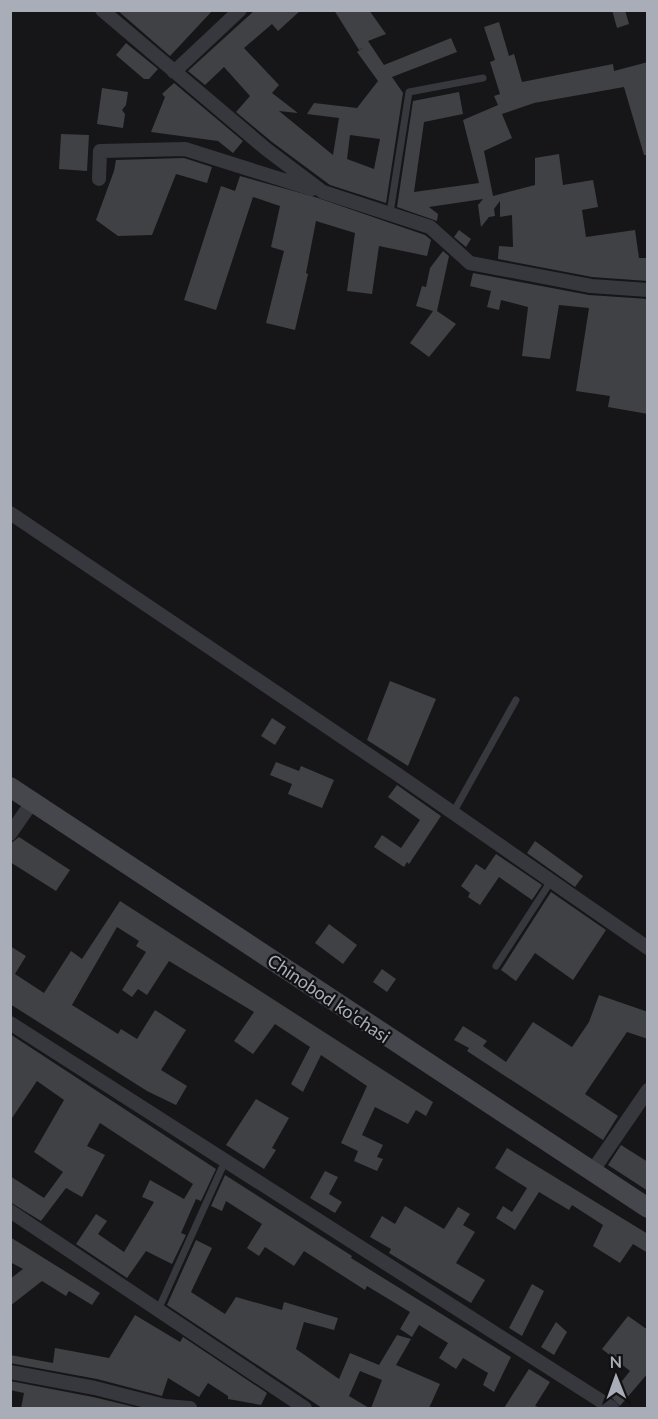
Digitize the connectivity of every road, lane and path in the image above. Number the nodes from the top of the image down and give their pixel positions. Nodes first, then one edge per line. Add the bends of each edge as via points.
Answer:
1 (102, 10) edge
2 (240, 10) edge
3 (174, 72) junction
4 (483, 78) dead end
5 (99, 179) dead end
6 (323, 192) junction
7 (390, 213) junction
8 (648, 290) edge
9 (10, 513) edge
10 (516, 700) dead end
11 (10, 787) edge
12 (33, 801) junction
13 (453, 813) junction
14 (10, 834) edge
15 (551, 881) junction
16 (648, 948) edge
17 (496, 966) dead end
18 (10, 1023) edge
19 (648, 1090) edge
20 (226, 1159) junction
21 (591, 1173) junction
22 (648, 1208) edge
23 (10, 1211) edge
24 (158, 1310) junction
25 (10, 1372) edge
26 (190, 1408) edge
27 (305, 1408) edge
28 (612, 1408) edge

1 - 3 street
2 - 3 street
3 - 6 street
4 - 7 lane via 410,92
5 - 6 street via 100,151 184,149
6 - 7 street
7 - 8 street via 430,227 470,263 591,286
9 - 13 street
10 - 13 lane
11 - 12 street, Chinobod ko'chasi
12 - 14 street
12 - 21 street, Chinobod ko'chasi
13 - 15 street
15 - 16 street
15 - 17 lane
18 - 20 street
19 - 21 street
20 - 24 lane
20 - 28 street
21 - 22 street, Chinobod ko'chasi
23 - 24 street
24 - 27 street
25 - 26 street

